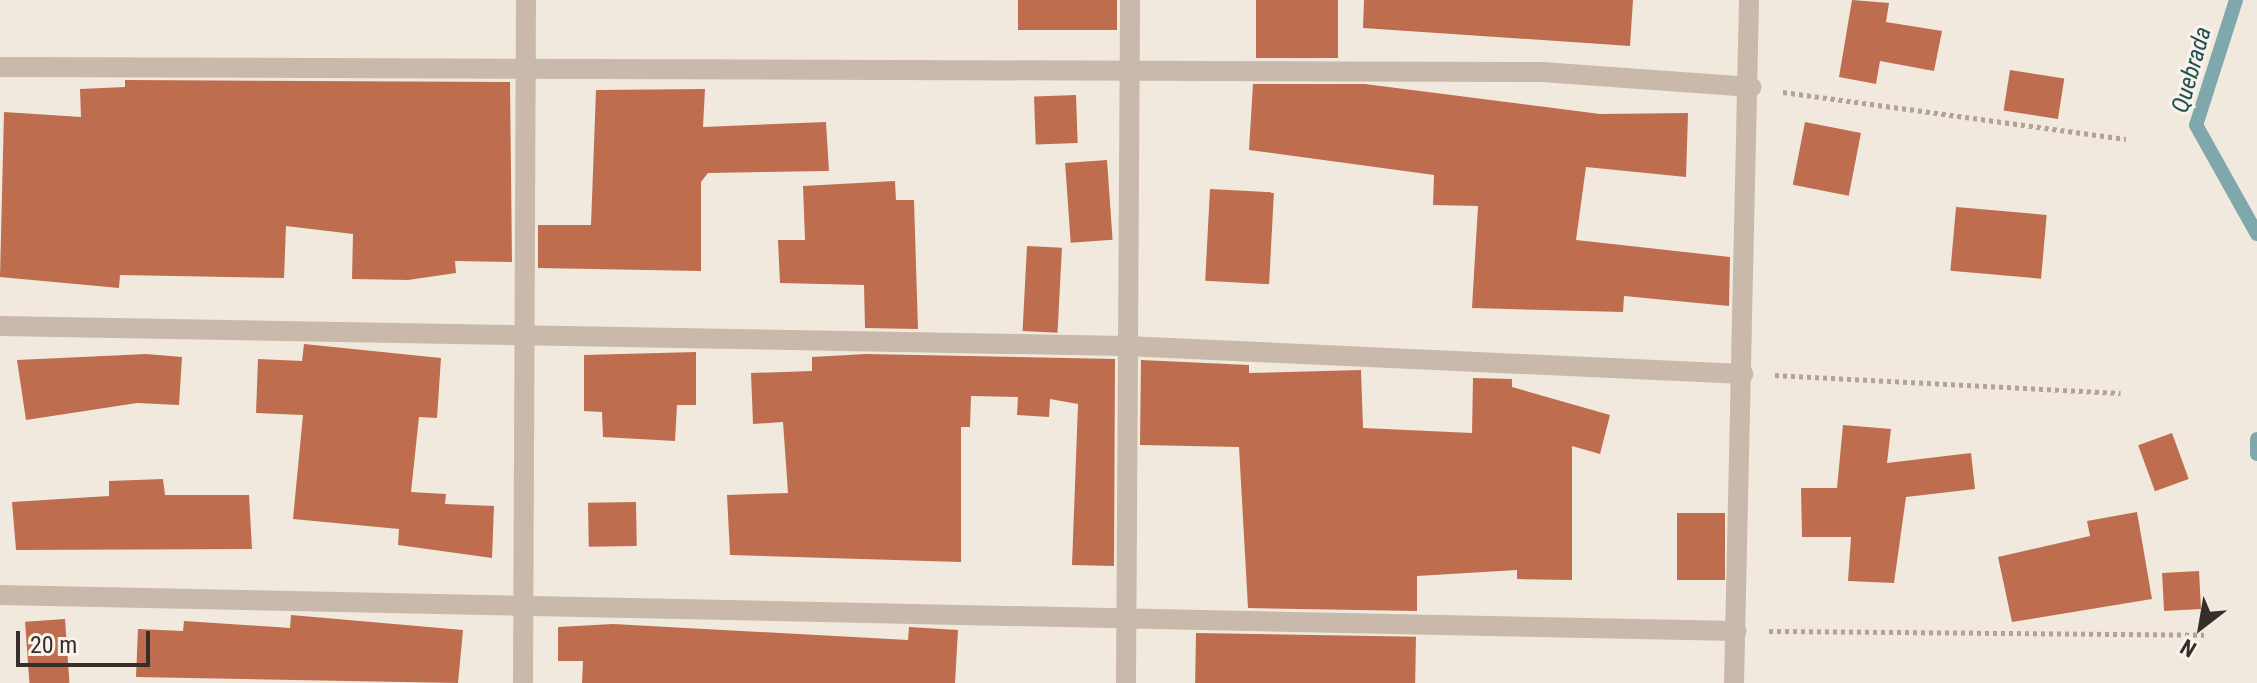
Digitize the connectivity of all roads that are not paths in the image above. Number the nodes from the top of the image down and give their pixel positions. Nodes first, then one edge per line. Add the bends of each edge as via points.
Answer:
1 (526, 0) edge
2 (1130, 0) edge
3 (1749, 0) edge
4 (526, 66) junction
5 (0, 67) edge
6 (1126, 76) junction
7 (1751, 87) junction
8 (0, 326) edge
9 (524, 334) junction
10 (1126, 346) junction
11 (1743, 374) junction
12 (0, 595) edge
13 (522, 604) junction
14 (1124, 616) junction
15 (1737, 631) junction
16 (523, 683) edge
17 (1126, 683) edge
18 (1734, 683) edge

1 - 4 street
2 - 6 street
3 - 7 street
4 - 5 street
4 - 6 street
4 - 9 street
6 - 7 street via 1542,72
6 - 10 street
7 - 11 street
8 - 9 street
9 - 10 street
9 - 13 street
10 - 11 street
10 - 14 street
11 - 15 street
12 - 13 street
13 - 14 street
13 - 16 street
14 - 15 street
14 - 17 street
15 - 18 street

